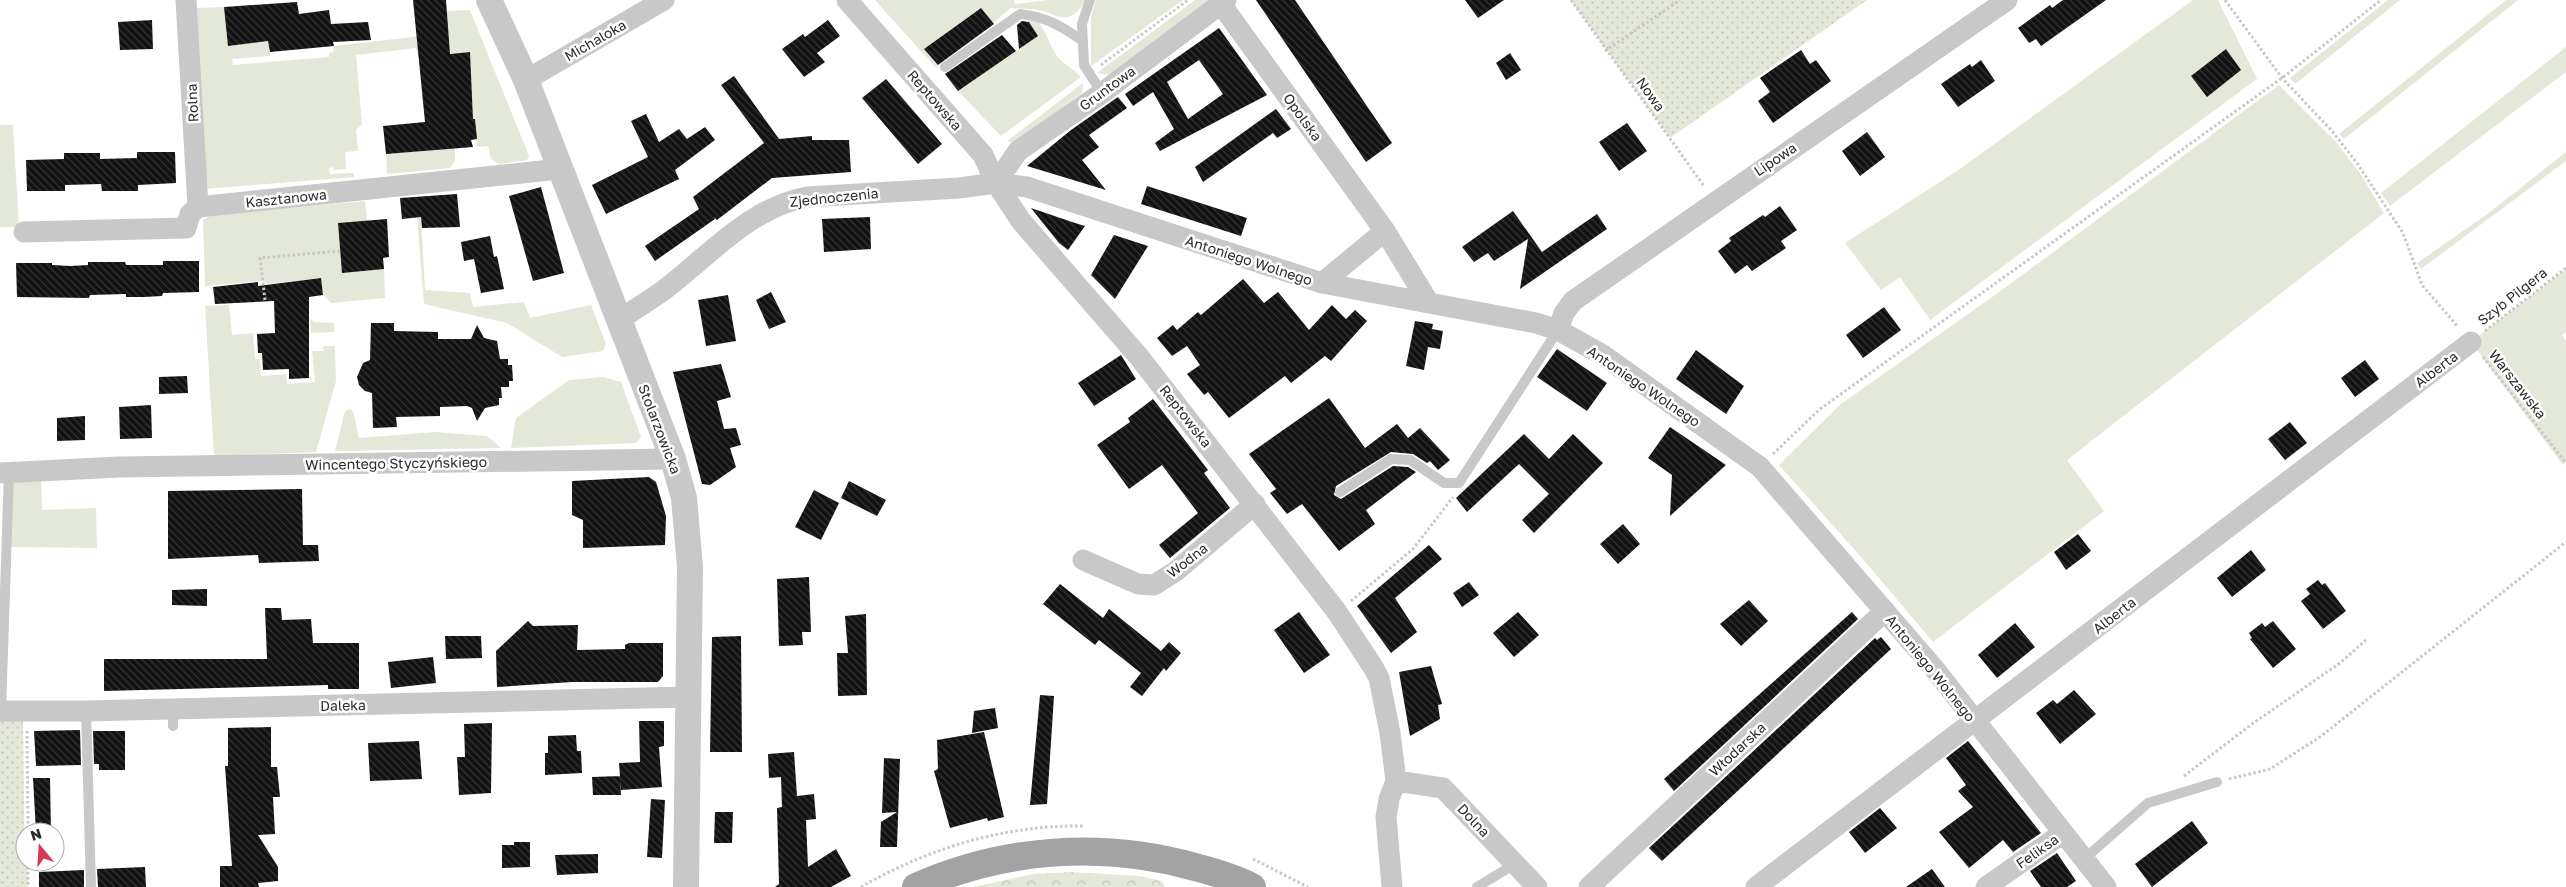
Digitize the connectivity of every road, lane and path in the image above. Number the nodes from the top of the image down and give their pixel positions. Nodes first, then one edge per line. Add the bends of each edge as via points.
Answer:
1 (186, 0) edge
2 (489, 0) edge
3 (664, 0) edge
4 (847, 0) edge
5 (1090, 0) edge
6 (1571, 0) edge
7 (1680, 0) edge
8 (2006, 0) edge
9 (2225, 0) edge
10 (2381, 0) edge
11 (1224, 2) edge
12 (1082, 41) junction
13 (1606, 51) junction
14 (945, 67) dead end
15 (2282, 78) junction
16 (526, 80) junction
17 (1102, 93) junction
18 (560, 169) junction
19 (996, 182) junction
20 (1715, 200) junction
21 (198, 207) junction
22 (1385, 231) junction
23 (24, 232) dead end
24 (340, 251) dead end
25 (2566, 268) edge
26 (1322, 283) junction
27 (265, 300) dead end
28 (1429, 303) junction
29 (619, 320) junction
30 (1558, 330) junction
31 (2471, 342) junction
32 (673, 459) junction
33 (2566, 463) edge
34 (1760, 467) junction
35 (4, 472) edge
36 (1459, 483) junction
37 (1340, 492) dead end
38 (1255, 504) junction
39 (2566, 542) edge
40 (1083, 560) dead end
41 (1886, 611) junction
42 (1337, 612) junction
43 (2366, 640) dead end
44 (687, 697) junction
45 (1, 711) edge
46 (27, 711) junction
47 (86, 711) junction
48 (1975, 722) junction
49 (2178, 780) dead end
50 (1396, 781) junction
51 (2217, 782) joint
52 (28, 822) edge
53 (2063, 833) junction
54 (2084, 859) junction
55 (1516, 864) junction
56 (28, 872) edge
57 (28, 887) edge
58 (91, 887) edge
59 (686, 887) edge
60 (916, 887) edge
61 (1252, 887) edge
62 (1392, 887) edge
63 (1477, 887) edge
64 (1537, 887) edge
65 (1589, 887) edge
66 (1756, 887) edge
67 (1986, 887) edge
68 (2106, 887) edge

1 - 21 street, Rolna
2 - 16 street, Stolarzowicka
3 - 16 street, Michaloka
4 - 19 street, Reptowska via 983,155
5 - 12 lane via 1082,24
6 - 13 path, Nowa
7 - 13 path
8 - 20 street, Lipowa
9 - 15 path, Warszawska
10 - 15 path
11 - 17 street, Gruntowa
11 - 22 street, Opolska
12 - 14 lane via 1062,26 1040,16 1020,14
12 - 17 lane via 1084,65
13 - 20 path, Nowa
15 - 31 path, Warszawska via 2357,163 2403,233 2422,285
15 - 34 path via 1820,409
16 - 18 street, Stolarzowicka
17 - 19 street, Gruntowa via 1018,151
18 - 21 street, Kasztanowa
18 - 29 street, Stolarzowicka
19 - 26 street, Antoniego Wolnego via 1027,186
19 - 29 street, Zjednoczenia via 959,188 785,201 742,226 664,290
19 - 38 street, Reptowska via 1021,220 1140,358
20 - 30 street, Lipowa via 1573,301
21 - 23 street via 190,214 186,228
22 - 26 street
22 - 28 street, Opolska
24 - 27 path via 260,258
25 - 31 path, Szyb Pilgera
26 - 28 street, Antoniego Wolnego
28 - 30 street, Antoniego Wolnego
29 - 32 street, Stolarzowicka
30 - 34 street, Antoniego Wolnego via 1603,356
30 - 36 lane
31 - 33 path, Warszawska
31 - 48 street, Alberta
32 - 35 street, Wincentego Styczyńskiego via 120,467
32 - 44 street, Stolarzowicka via 684,498 690,567
34 - 41 street, Antoniego Wolnego
35 - 45 lane
36 - 37 lane via 1444,484 1410,460 1391,459
36 - 42 path via 1452,500 1414,549
38 - 40 street, Wodna via 1176,571 1154,585 1138,584
38 - 42 street, Reptowska
39 - 51 path via 2320,737 2270,769
41 - 48 street, Antoniego Wolnego
41 - 65 street, Włodarska
42 - 50 street, Reptowska via 1379,678
43 - 49 path via 2340,663
44 - 47 street, Daleka via 173,717
44 - 59 street, Stolarzowicka
45 - 46 street, Daleka
46 - 47 street, Daleka
46 - 52 path
47 - 58 lane
48 - 53 street, Antoniego Wolnego
48 - 66 street, Alberta
50 - 55 street, Dolna via 1443,788
50 - 62 street, Reptowska via 1386,816
51 - 54 lane via 2148,803
53 - 54 street, Antoniego Wolnego
53 - 67 street, Feliksa
54 - 68 street, Antoniego Wolnego
55 - 63 lane
55 - 64 street, Dolna
56 - 57 path
60 - 61 main road via 977,864 1065,851 1141,855 1212,871

